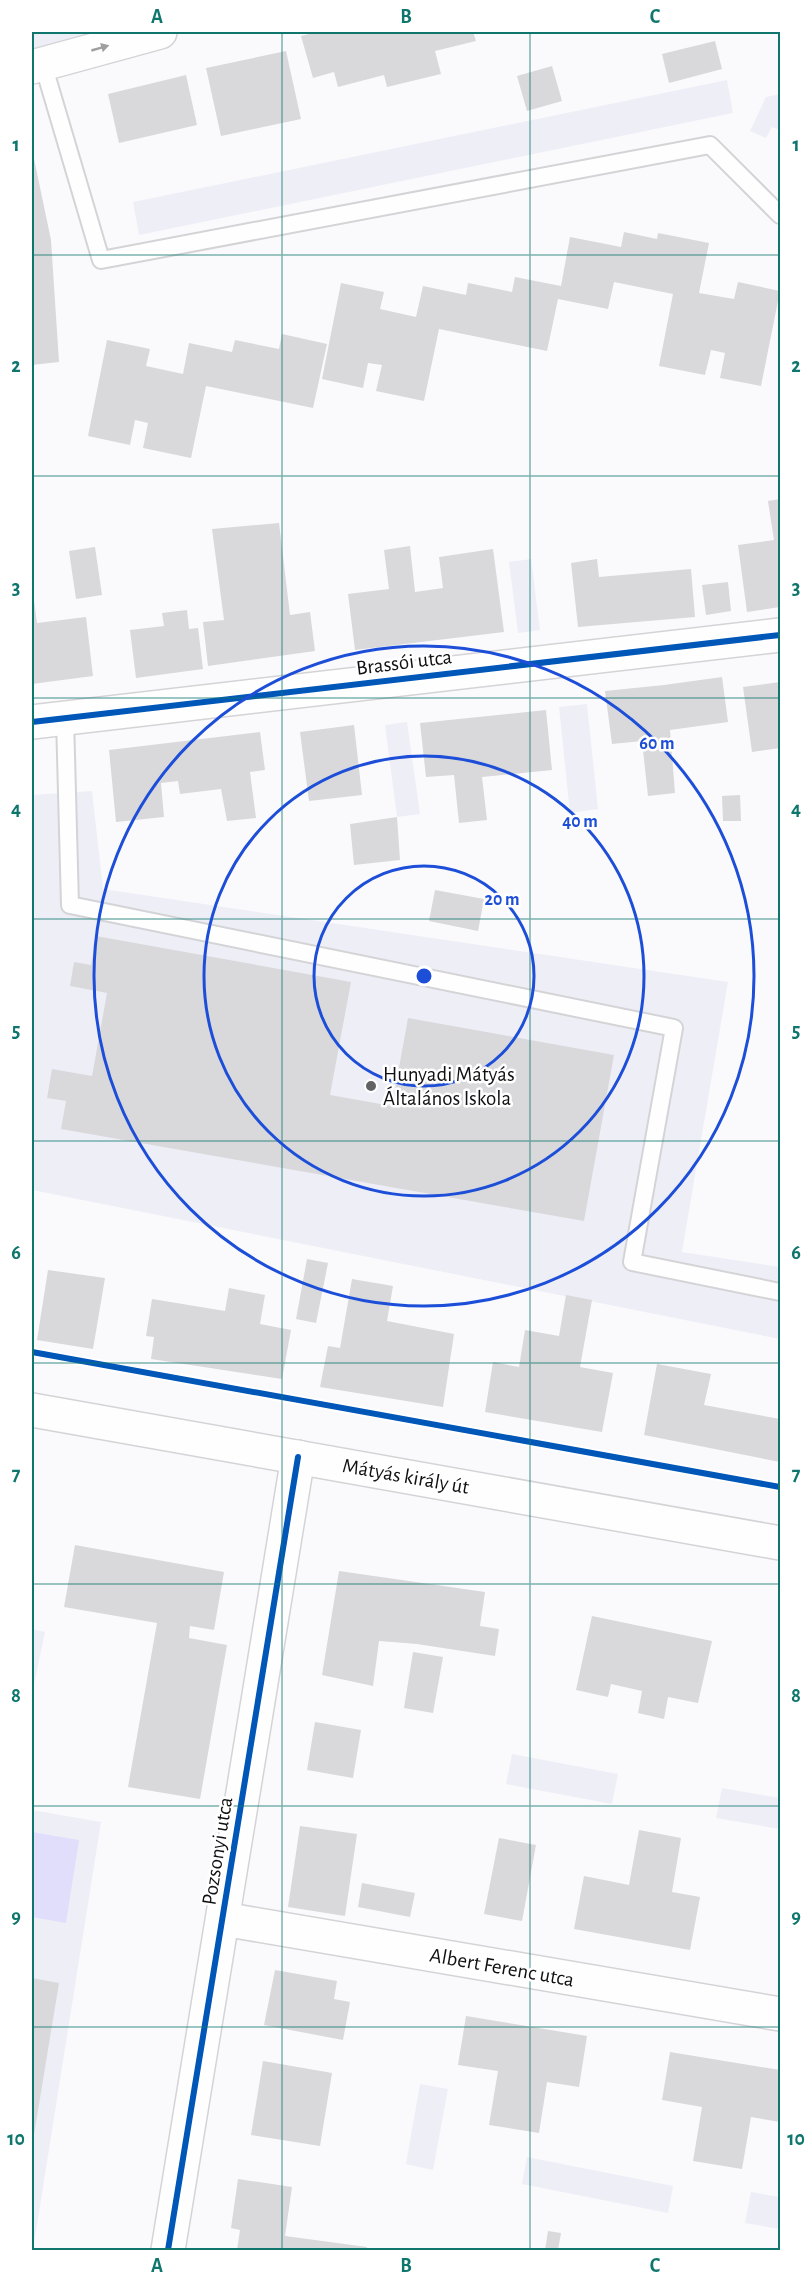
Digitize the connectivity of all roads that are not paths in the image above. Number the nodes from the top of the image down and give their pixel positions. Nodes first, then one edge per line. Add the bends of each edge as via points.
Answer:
1 (160, 32) edge
2 (37, 66) edge
3 (780, 215) edge
4 (780, 635) edge
5 (64, 718) junction
6 (32, 722) edge
7 (780, 1292) edge
8 (32, 1410) edge
9 (298, 1457) junction
10 (780, 1543) edge
11 (223, 1919) junction
12 (780, 2014) edge
13 (168, 2250) edge

2 -> 1 street
2 - 3 lane via 101,260 710,145
4 - 5 street, Brassói utca
5 - 6 street, Brassói utca
5 - 7 lane via 70,905 674,1028 632,1262
8 - 9 street, Mátyás király út
9 - 10 street, Mátyás király út
9 - 11 street, Pozsonyi utca
11 - 12 street, Albert Ferenc utca
11 - 13 street, Pozsonyi utca

